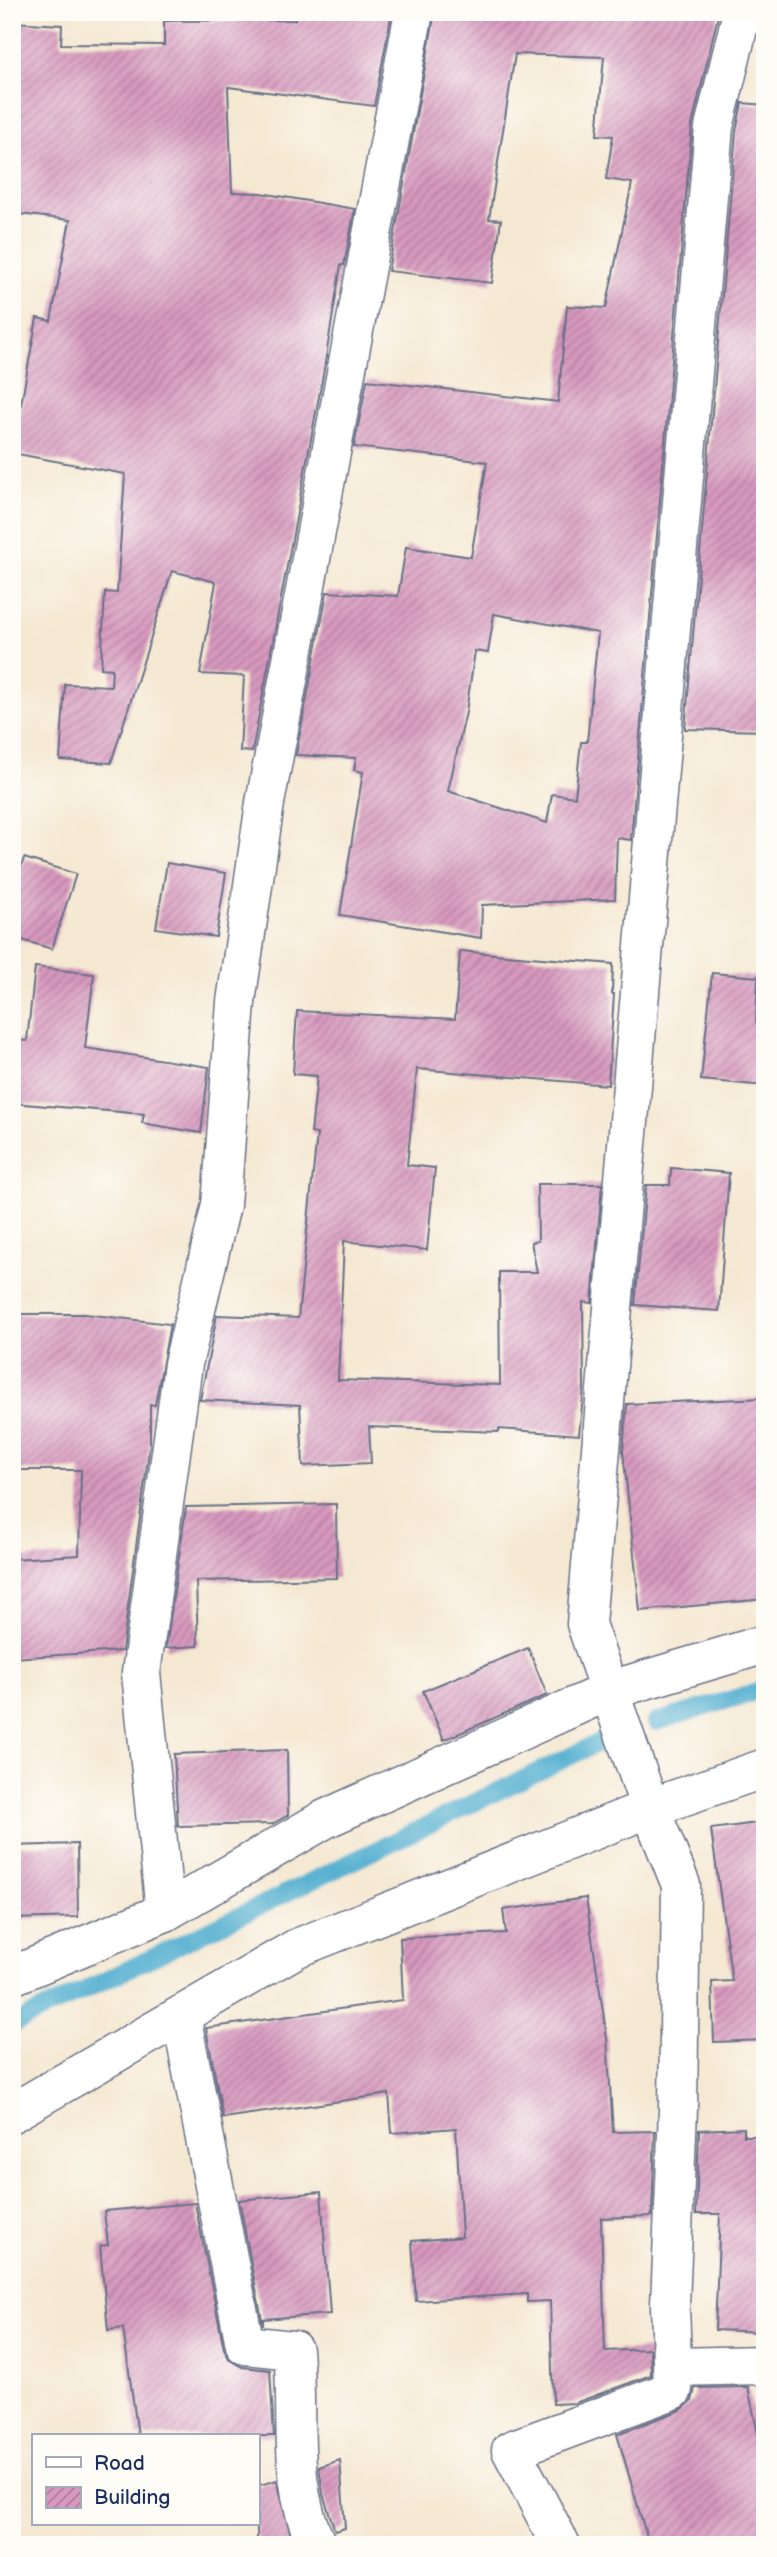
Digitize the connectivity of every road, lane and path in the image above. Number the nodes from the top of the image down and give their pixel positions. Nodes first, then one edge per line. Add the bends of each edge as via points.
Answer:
1 (414, 12) edge
2 (742, 12) edge
3 (765, 1644) edge
4 (611, 1689) junction
5 (765, 1768) edge
6 (650, 1808) junction
7 (165, 1912) junction
8 (12, 1976) edge
9 (181, 2015) junction
10 (12, 2113) edge
11 (765, 2365) edge
12 (671, 2367) junction
13 (317, 2545) edge
14 (561, 2545) edge

1 - 7 street via 265,803 236,1002 221,1205 183,1364 141,1673
2 - 4 street via 714,127 586,1624
3 - 4 street
4 - 6 street
4 - 7 street via 326,1819
5 - 6 street
6 - 9 street via 297,1948
6 - 12 street via 681,1885
7 - 8 street
9 - 10 street
9 - 13 street via 246,2344 293,2350 296,2465
11 - 12 street
12 - 14 street via 673,2390 511,2449

